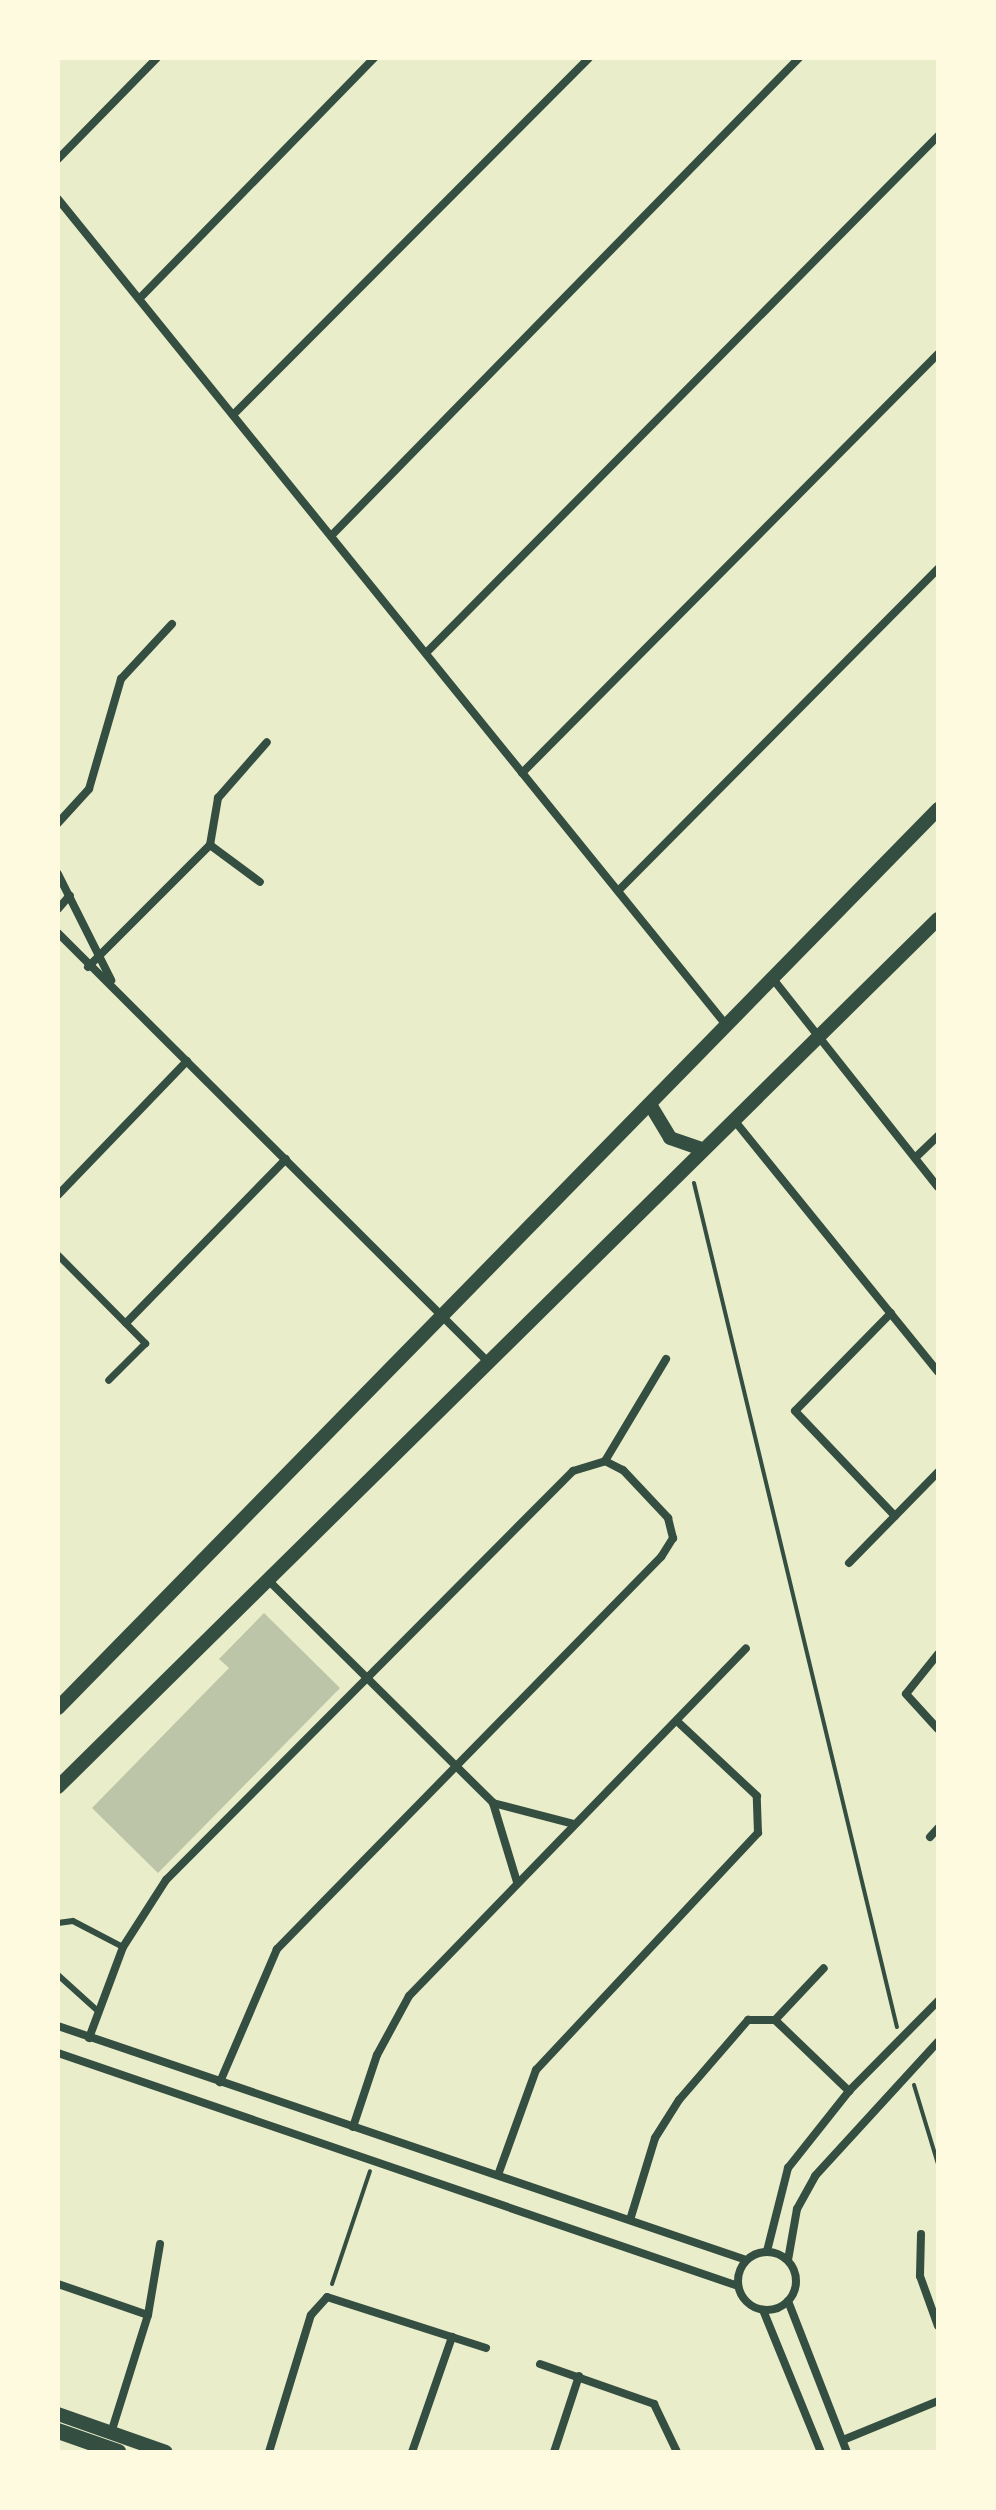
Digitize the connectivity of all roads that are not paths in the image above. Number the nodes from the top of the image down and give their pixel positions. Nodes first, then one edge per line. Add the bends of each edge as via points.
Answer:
1 (157, 58) edge
2 (374, 58) edge
3 (589, 58) edge
4 (799, 58) edge
5 (938, 136) edge
6 (58, 159) edge
7 (58, 199) edge
8 (139, 299) junction
9 (938, 354) edge
10 (233, 415) junction
11 (331, 536) junction
12 (938, 569) edge
13 (172, 624) dead end
14 (426, 653) junction
15 (267, 742) dead end
16 (522, 773) junction
17 (938, 809) edge
18 (58, 823) edge
19 (210, 845) junction
20 (59, 878) edge
21 (260, 882) dead end
22 (618, 891) junction
23 (70, 895) junction
24 (58, 909) edge
25 (938, 919) edge
26 (58, 933) edge
27 (102, 953) junction
28 (88, 967) junction
29 (773, 979) junction
30 (111, 982) junction
31 (728, 1027) junction
32 (819, 1037) junction
33 (187, 1061) junction
34 (651, 1106) junction
35 (734, 1119) junction
36 (938, 1136) edge
37 (702, 1149) junction
38 (915, 1158) junction
39 (286, 1159) junction
40 (938, 1187) edge
41 (58, 1195) edge
42 (58, 1255) edge
43 (891, 1313) junction
44 (442, 1316) junction
45 (126, 1323) junction
46 (666, 1359) dead end
47 (486, 1360) junction
48 (938, 1372) edge
49 (108, 1380) dead end
50 (605, 1461) junction
51 (938, 1472) edge
52 (895, 1516) junction
53 (849, 1563) dead end
54 (267, 1578) junction
55 (746, 1648) dead end
56 (938, 1654) edge
57 (367, 1676) junction
58 (58, 1708) edge
59 (679, 1723) junction
60 (938, 1729) edge
61 (456, 1764) junction
62 (58, 1787) edge
63 (493, 1803) junction
64 (574, 1824) junction
65 (938, 1828) edge
66 (930, 1837) dead end
67 (517, 1882) junction
68 (58, 1923) edge
69 (123, 1947) junction
70 (824, 1968) dead end
71 (58, 1975) edge
72 (938, 2001) edge
73 (99, 2012) junction
74 (775, 2020) junction
75 (58, 2026) edge
76 (89, 2038) junction
77 (938, 2042) edge
78 (58, 2053) edge
79 (220, 2082) junction
80 (849, 2091) junction
81 (353, 2127) junction
82 (498, 2175) junction
83 (630, 2220) junction
84 (921, 2234) dead end
85 (160, 2244) dead end
86 (767, 2251) junction
87 (746, 2260) junction
88 (788, 2260) junction
89 (58, 2284) edge
90 (738, 2286) junction
91 (788, 2301) junction
92 (763, 2310) junction
93 (148, 2315) junction
94 (938, 2326) edge
95 (452, 2337) junction
96 (486, 2348) dead end
97 (540, 2364) dead end
98 (579, 2376) junction
99 (938, 2401) edge
100 (58, 2414) edge
101 (58, 2431) edge
102 (111, 2433) junction
103 (843, 2440) junction
104 (118, 2452) edge
105 (166, 2452) edge
106 (269, 2452) edge
107 (412, 2452) edge
108 (554, 2452) edge
109 (677, 2452) edge
110 (821, 2452) edge
111 (847, 2452) edge

1 - 6 street
2 - 8 street
3 - 10 street
4 - 11 street
5 - 14 street
7 - 8 street
8 - 10 street
9 - 16 street
10 - 11 street
11 - 14 street
12 - 22 street
13 - 18 street via 121,679 89,789
14 - 16 street
15 - 19 street via 218,798
16 - 22 street
17 - 29 street
19 - 21 street
19 - 27 street
20 - 23 street
22 - 31 street
23 - 24 street
23 - 27 street
25 - 32 street
26 - 28 street
27 - 28 street
27 - 30 street
28 - 30 street
29 - 31 street
29 - 32 street
30 - 33 street
31 - 34 street
32 - 35 street
32 - 38 street
33 - 39 street
33 - 41 street
34 - 37 street via 670,1138
34 - 44 street
35 - 37 street
35 - 43 street
36 - 38 street
37 - 47 street
38 - 40 street
39 - 44 street
39 - 45 street
42 - 45 street
43 - 48 street
43 - 52 street via 795,1411
44 - 47 street
44 - 58 street
45 - 49 street via 145,1343
46 - 50 street
47 - 54 street
50 - 57 street via 573,1471
50 - 61 street via 668,1518 673,1538
51 - 52 street
52 - 53 street
54 - 57 street
54 - 62 street
55 - 59 street
56 - 60 street via 906,1694
57 - 61 street
57 - 69 street via 166,1880
59 - 64 street
59 - 82 street via 757,1796 762,1813 745,1849 536,2070
61 - 63 street
61 - 79 street via 277,1949
63 - 64 street
63 - 67 street
64 - 67 street
65 - 66 street
67 - 81 street via 391,2021
68 - 69 lane via 73,1921
69 - 73 street
70 - 74 street
71 - 73 lane
72 - 80 street
73 - 76 street
74 - 80 street
74 - 83 street via 748,2020 666,2117
75 - 76 street
76 - 79 street
77 - 88 street via 815,2176 797,2209
78 - 90 street
79 - 81 street
80 - 86 street via 788,2168
81 - 82 street
82 - 83 street
83 - 87 street
84 - 94 street via 920,2276
85 - 93 street
86 - 87 street
86 - 88 street
87 - 90 street
88 - 91 street via 796,2288
89 - 93 street
90 - 92 street
91 - 92 street
91 - 103 street
92 - 110 street
93 - 102 street
95 - 96 street
95 - 106 street via 327,2297 318,2302
95 - 107 street
97 - 98 street
98 - 108 street
98 - 109 street via 654,2404
99 - 103 street
100 - 102 street
101 - 104 main road
102 - 105 street
103 - 111 street

